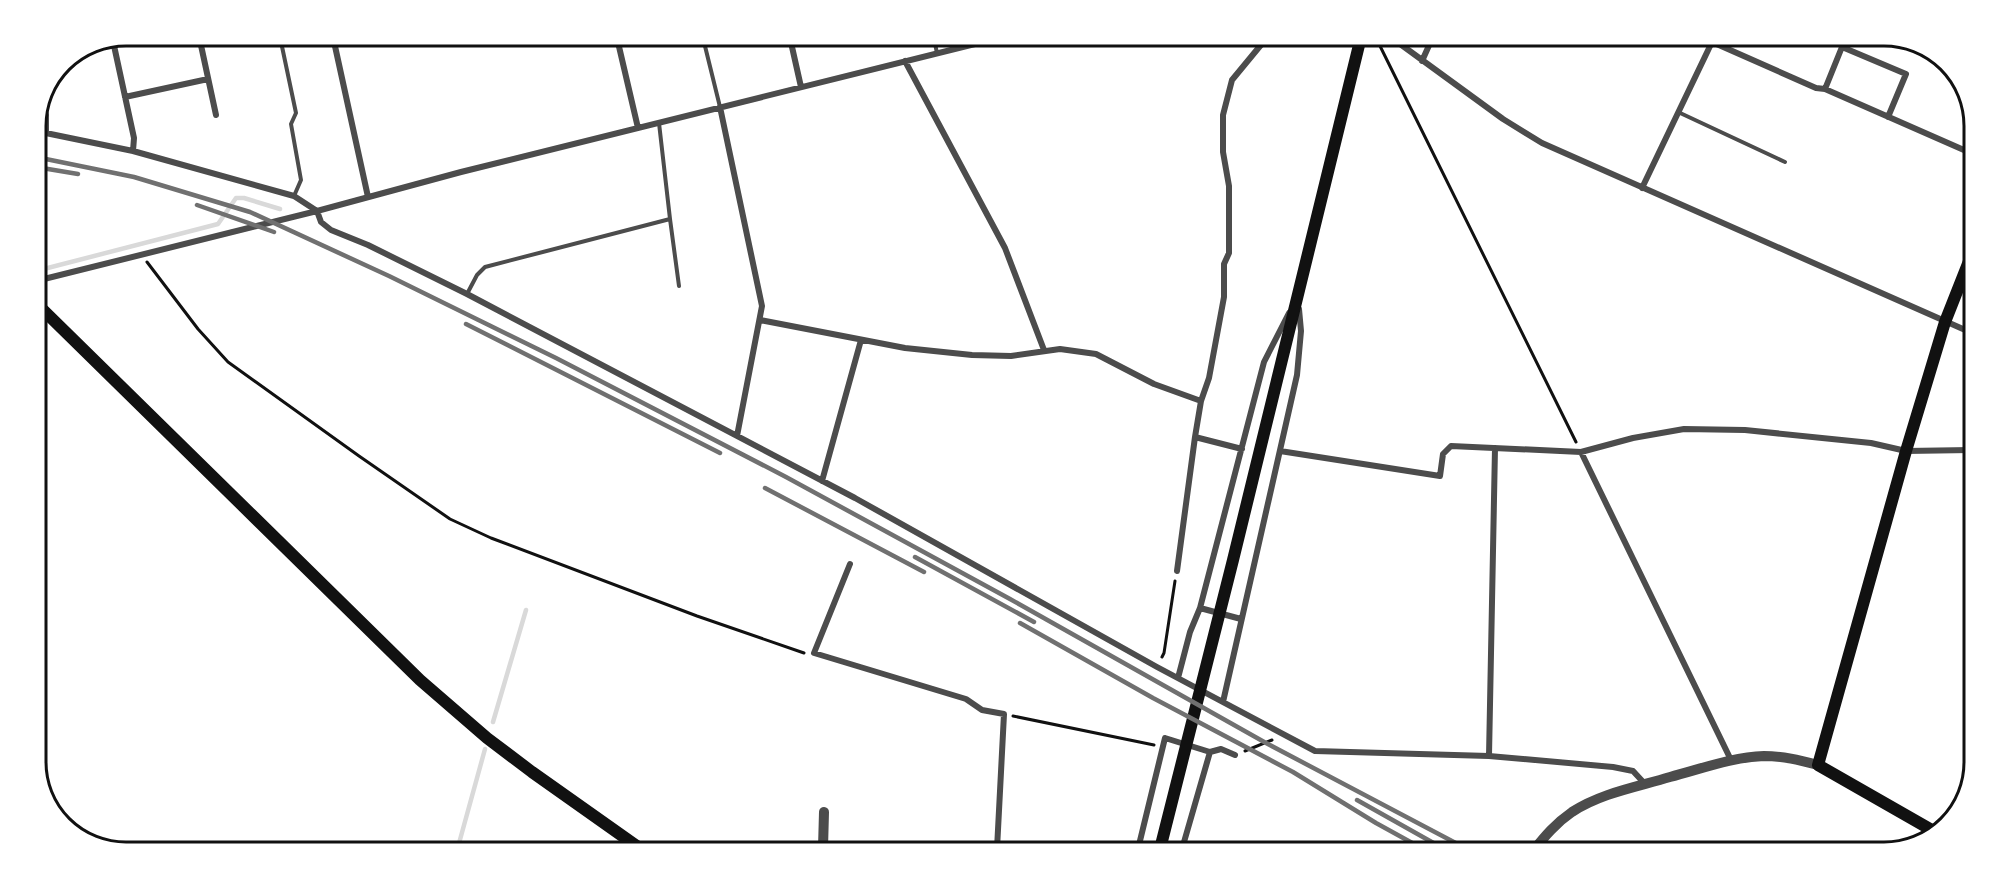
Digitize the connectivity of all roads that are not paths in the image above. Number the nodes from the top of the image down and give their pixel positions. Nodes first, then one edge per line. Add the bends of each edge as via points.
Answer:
1 (202, 46) edge
2 (282, 46) edge
3 (335, 46) edge
4 (619, 46) edge
5 (705, 46) edge
6 (792, 46) edge
7 (936, 46) edge
8 (966, 46) edge
9 (1260, 46) edge
10 (1359, 46) edge
11 (1402, 46) edge
12 (1429, 46) edge
13 (1710, 46) edge
14 (1721, 46) edge
15 (1843, 46) edge
16 (1845, 46) edge
17 (114, 47) edge
18 (937, 53) junction
19 (905, 61) junction
20 (1422, 61) junction
21 (208, 78) junction
22 (801, 87) junction
23 (1825, 89) junction
24 (125, 97) junction
25 (720, 107) junction
26 (1678, 112) junction
27 (216, 115) dead end
28 (1888, 117) junction
29 (659, 123) junction
30 (638, 128) junction
31 (47, 133) edge
32 (1963, 149) edge
33 (133, 151) junction
34 (1785, 162) dead end
35 (1642, 188) junction
36 (294, 196) junction
37 (368, 197) junction
38 (317, 211) junction
39 (670, 219) junction
40 (1963, 274) edge
41 (47, 278) edge
42 (680, 286) dead end
43 (467, 294) junction
44 (1298, 299) junction
45 (47, 314) edge
46 (760, 320) junction
47 (1945, 322) junction
48 (1963, 329) edge
49 (861, 340) junction
50 (1044, 350) junction
51 (1202, 402) junction
52 (737, 436) junction
53 (1195, 437) junction
54 (1242, 448) junction
55 (1495, 448) junction
56 (1964, 450) edge
57 (1280, 451) junction
58 (1906, 451) junction
59 (1581, 452) junction
60 (822, 481) junction
61 (850, 564) dead end
62 (1177, 571) road end
63 (1200, 608) junction
64 (1241, 619) junction
65 (1178, 678) junction
66 (1222, 702) junction
67 (1210, 752) junction
68 (1235, 755) road end
69 (1489, 756) junction
70 (1731, 760) junction
71 (1818, 765) junction
72 (1645, 784) junction
73 (824, 812) dead end
74 (1928, 828) edge
75 (631, 842) edge
76 (823, 842) edge
77 (997, 842) edge
78 (1140, 842) edge
79 (1162, 842) edge
80 (1184, 842) edge
81 (1540, 842) edge

1 - 21 street
2 - 36 lane via 296,113 291,124 301,180
3 - 37 street
4 - 30 street
5 - 25 lane
6 - 22 street
7 - 18 lane
8 - 18 street
9 - 51 street via 1232,80 1223,115 1229,253
10 - 44 main road
11 - 20 street
12 - 20 street
13 - 26 street
14 - 23 street
15 - 23 street
16 - 28 street via 1906,74
17 - 24 street
18 - 19 street
19 - 22 street
19 - 50 street via 1005,248
20 - 35 street via 1542,143
21 - 24 street
21 - 27 street
22 - 25 street
23 - 28 street
24 - 33 street
25 - 29 street
25 - 46 street via 762,306
26 - 34 lane
26 - 35 street
28 - 32 street
29 - 30 street
29 - 39 lane
30 - 37 street
31 - 33 street
33 - 36 street
35 - 47 street
36 - 38 street
37 - 38 street
38 - 41 street
38 - 43 street via 321,222 331,230
39 - 42 lane
39 - 43 lane via 485,267
40 - 47 main road
43 - 52 street
44 - 54 street via 1264,362
44 - 57 street via 1301,331 1297,375
44 - 79 main road
45 - 75 main road via 420,680 532,772
46 - 49 street
46 - 52 street
47 - 48 street
47 - 58 main road
49 - 50 street via 972,356 1011,356
49 - 60 street
50 - 51 street via 1096,354 1154,384
51 - 53 street
52 - 60 street
53 - 54 street
53 - 62 street
54 - 63 street
55 - 57 street via 1451,446 1443,454 1440,476
55 - 59 street
55 - 69 street
56 - 58 street
57 - 64 street
58 - 59 street via 1871,443 1745,430 1684,429
58 - 71 main road
59 - 70 street
60 - 65 street
61 - 77 street via 814,653 1004,714
63 - 64 street
63 - 65 street
64 - 66 street
65 - 66 street
66 - 69 street via 1315,751
67 - 68 street via 1221,749
67 - 78 street via 1165,738
67 - 80 street
69 - 72 street via 1613,767 1633,771
70 - 71 street via 1785,756
70 - 72 street
71 - 74 main road
72 - 81 street via 1571,812
73 - 76 street

